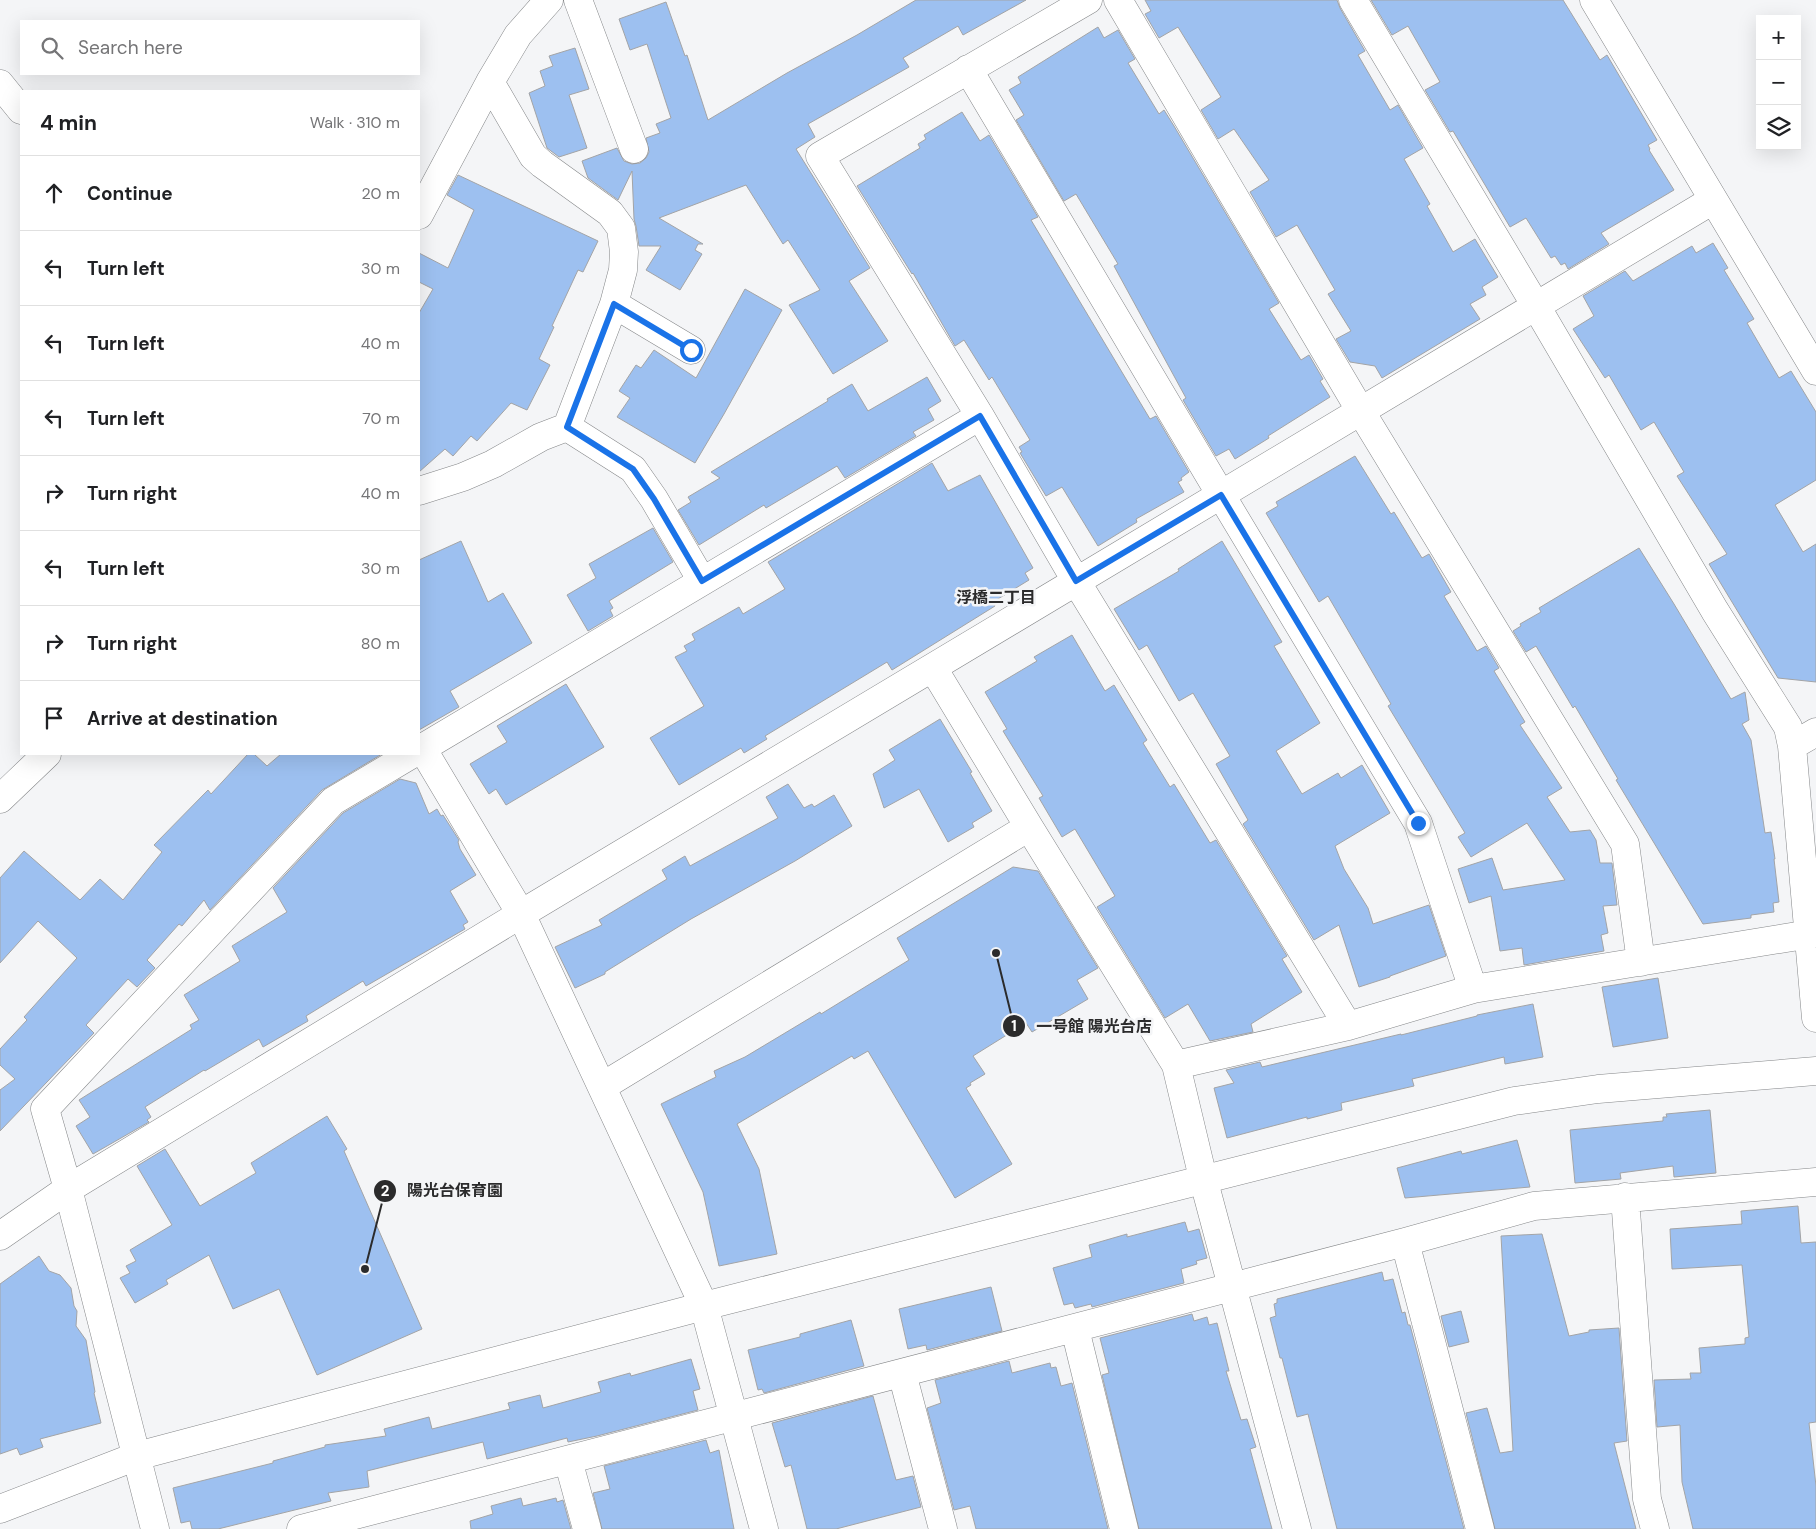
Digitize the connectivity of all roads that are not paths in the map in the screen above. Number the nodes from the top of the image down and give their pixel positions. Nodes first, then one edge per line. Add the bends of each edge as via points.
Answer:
1 (549, 0) edge
2 (578, 0) edge
3 (1088, 0) edge
4 (1118, 0) edge
5 (1353, 0) edge
6 (1594, 0) edge
7 (968, 70) junction
8 (490, 82) junction
9 (0, 84) edge
10 (20, 109) edge
11 (634, 149) dead end
12 (1713, 200) junction
13 (420, 213) edge
14 (614, 304) junction
15 (1536, 306) junction
16 (691, 350) dead end
17 (1816, 371) edge
18 (1360, 410) junction
19 (980, 416) junction
20 (567, 427) junction
21 (420, 491) edge
22 (1221, 495) junction
23 (702, 581) junction
24 (1076, 581) junction
25 (933, 668) junction
26 (1816, 732) edge
27 (1792, 746) junction
28 (420, 749) edge
29 (420, 753) edge
30 (46, 755) edge
31 (410, 755) edge
32 (0, 799) edge
33 (1029, 827) junction
34 (521, 914) junction
35 (1812, 934) edge
36 (1640, 962) junction
37 (1473, 989) junction
38 (1816, 1018) edge
39 (1348, 1026) junction
40 (1176, 1065) junction
41 (1816, 1070) edge
42 (603, 1086) junction
43 (1203, 1178) junction
44 (1816, 1182) edge
45 (68, 1189) junction
46 (1625, 1197) junction
47 (0, 1236) edge
48 (1405, 1242) junction
49 (1232, 1287) junction
50 (704, 1306) junction
51 (1075, 1329) junction
52 (902, 1373) junction
53 (734, 1417) junction
54 (137, 1456) junction
55 (568, 1460) junction
56 (0, 1509) edge
57 (384, 1518) edge
58 (155, 1529) edge
59 (301, 1529) edge
60 (587, 1529) edge
61 (764, 1529) edge
62 (943, 1529) edge
63 (1124, 1529) edge
64 (1297, 1529) edge
65 (1480, 1529) edge
66 (1655, 1529) edge

1 - 8 street via 518,35
2 - 11 street
3 - 7 street
4 - 18 street
5 - 15 street
6 - 12 street
7 - 19 street via 820,156
7 - 22 street
8 - 13 street
8 - 14 street via 533,156 610,213 621,228 623,270
9 - 10 street
12 - 15 street
12 - 17 street
14 - 16 street
14 - 20 street
15 - 18 street
15 - 27 street via 1715,611 1788,726
18 - 22 street
18 - 36 street via 1625,844
19 - 23 street
19 - 24 street
20 - 21 street via 463,477
20 - 23 street via 633,469
22 - 24 street
22 - 37 street via 1418,823
23 - 28 street
24 - 25 street
24 - 39 street
25 - 33 street
25 - 34 street
26 - 27 street
27 - 35 street
29 - 34 street
30 - 32 street
31 - 45 street via 333,802 46,1110
33 - 40 street
33 - 42 street
34 - 42 street
34 - 45 street
35 - 36 street
35 - 38 street
36 - 37 street
37 - 39 street
39 - 40 street
40 - 43 street
41 - 43 street via 1598,1089 1514,1101
42 - 50 street
43 - 49 street
43 - 50 street
44 - 46 street
45 - 47 street
45 - 54 street
46 - 48 street via 1534,1206
46 - 66 street via 1647,1499
48 - 49 street
48 - 65 street
49 - 51 street
49 - 64 street
50 - 53 street
50 - 54 street
51 - 52 street
51 - 63 street
52 - 53 street
52 - 62 street
53 - 55 street
53 - 61 street
54 - 56 street
54 - 58 street
55 - 57 street
55 - 60 street
57 - 59 street

